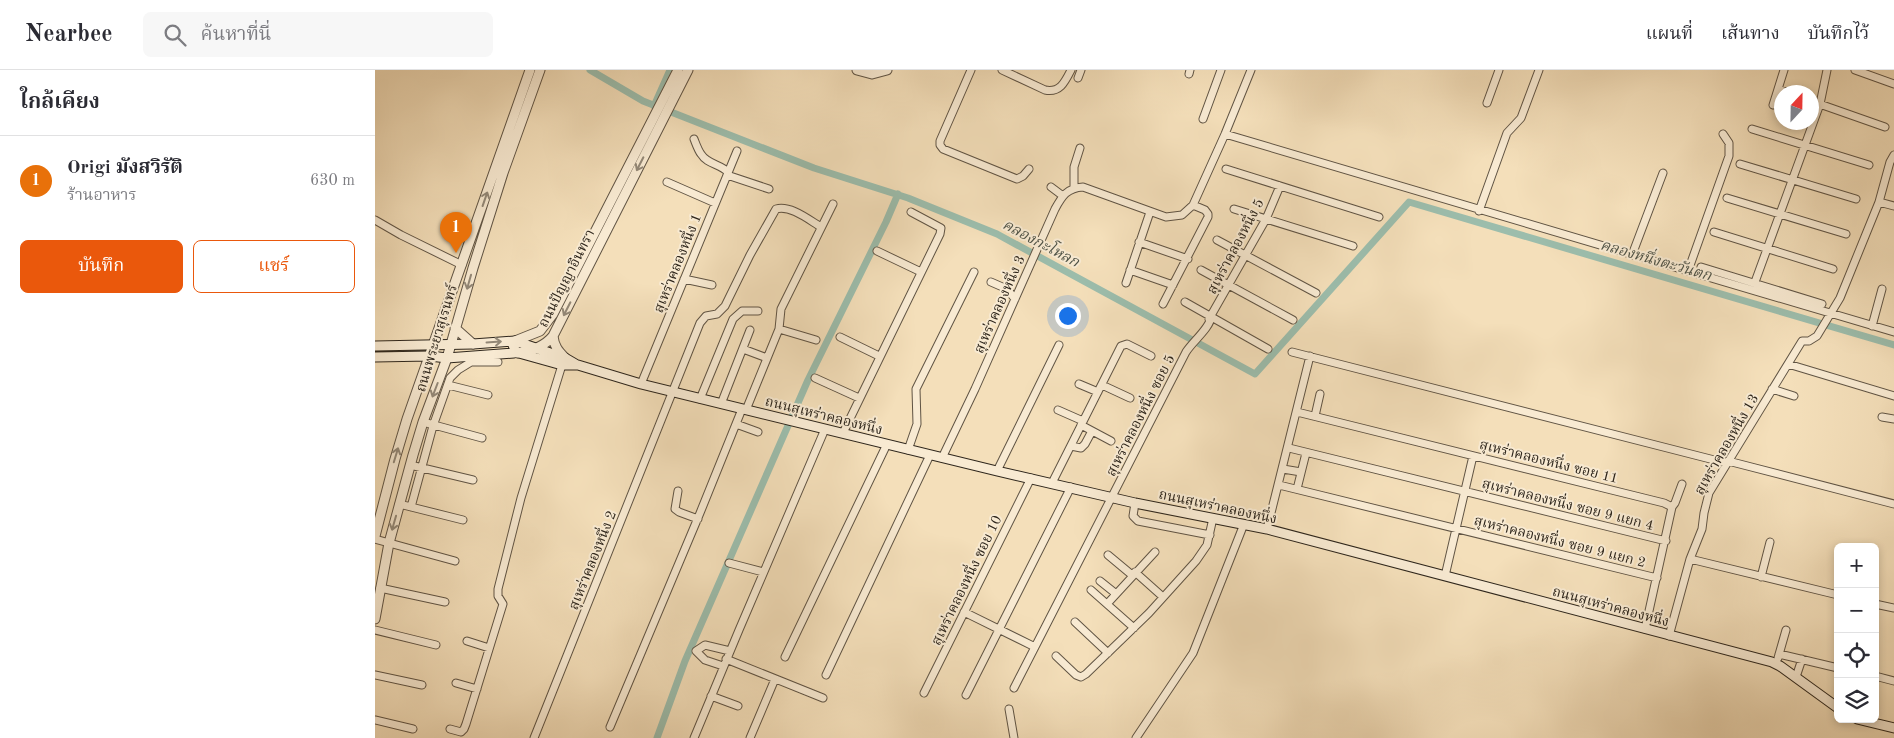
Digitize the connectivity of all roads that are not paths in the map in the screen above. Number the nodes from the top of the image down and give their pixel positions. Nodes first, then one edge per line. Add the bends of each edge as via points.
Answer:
1 (530, 70) edge
2 (540, 70) edge
3 (678, 70) edge
4 (688, 70) edge
5 (857, 70) edge
6 (887, 70) edge
7 (971, 70) edge
8 (1002, 70) edge
9 (1071, 70) edge
10 (1081, 70) edge
11 (1221, 70) edge
12 (1251, 70) edge
13 (1499, 70) edge
14 (1539, 70) edge
15 (1784, 70) edge
16 (1827, 70) edge
17 (1855, 70) edge
18 (1078, 78) dead end
19 (1894, 84) edge
20 (1779, 85) edge
21 (1774, 102) edge
22 (1487, 103) dead end
23 (1819, 104) joint
24 (1773, 105) dead end
25 (1203, 120) dead end
26 (1885, 127) dead end
27 (1752, 129) dead end
28 (1809, 130) edge
29 (1225, 134) junction
30 (1723, 134) dead end
31 (694, 139) dead end
32 (1804, 145) junction
33 (1080, 148) dead end
34 (737, 151) dead end
35 (1894, 155) edge
36 (1740, 164) dead end
37 (1869, 165) dead end
38 (1029, 169) dead end
39 (1226, 169) dead end
40 (1663, 173) dead end
41 (727, 174) junction
42 (1792, 179) junction
43 (667, 182) dead end
44 (1894, 184) edge
45 (1280, 186) junction
46 (1051, 187) dead end
47 (1885, 187) junction
48 (1074, 188) junction
49 (769, 189) dead end
50 (1063, 196) junction
51 (1727, 198) dead end
52 (1856, 199) dead end
53 (1879, 202) junction
54 (715, 203) junction
55 (833, 204) dead end
56 (1193, 204) junction
57 (1894, 206) edge
58 (1234, 209) dead end
59 (1479, 211) junction
60 (911, 212) dead end
61 (1150, 212) junction
62 (1779, 214) junction
63 (1379, 217) dead end
64 (1266, 219) junction
65 (375, 220) edge
66 (821, 227) junction
67 (1714, 232) dead end
68 (1846, 234) dead end
69 (1217, 240) dead end
70 (1139, 242) junction
71 (1353, 246) dead end
72 (1767, 248) junction
73 (877, 251) dead end
74 (1246, 255) junction
75 (1631, 255) junction
76 (1187, 259) junction
77 (462, 265) junction
78 (1701, 267) dead end
79 (1833, 269) dead end
80 (1130, 270) junction
81 (1201, 270) dead end
82 (1688, 271) junction
83 (921, 272) junction
84 (974, 272) dead end
85 (684, 279) junction
86 (991, 282) dead end
87 (1755, 282) junction
88 (1125, 283) dead end
89 (712, 285) dead end
90 (1173, 285) junction
91 (1229, 286) junction
92 (1882, 289) dead end
93 (1316, 293) dead end
94 (1015, 299) junction
95 (1185, 302) dead end
96 (1163, 304) dead end
97 (1822, 304) dead end
98 (758, 312) dead end
99 (1831, 316) junction
100 (1211, 317) junction
101 (1293, 320) dead end
102 (1872, 326) junction
103 (441, 328) junction
104 (455, 328) junction
105 (779, 329) junction
106 (750, 330) dead end
107 (1894, 332) edge
108 (553, 336) junction
109 (840, 336) dead end
110 (816, 340) dead end
111 (515, 341) junction
112 (419, 344) junction
113 (434, 344) junction
114 (451, 344) junction
115 (473, 344) junction
116 (1191, 344) joint
117 (1059, 345) dead end
118 (375, 346) edge
119 (538, 349) junction
120 (743, 349) junction
121 (1268, 349) dead end
122 (1292, 352) dead end
123 (517, 353) junction
124 (416, 356) junction
125 (430, 356) junction
126 (879, 356) junction
127 (1151, 356) dead end
128 (1310, 356) junction
129 (375, 357) edge
130 (447, 358) junction
131 (767, 358) junction
132 (564, 361) junction
133 (498, 362) dead end
134 (1788, 364) junction
135 (423, 375) junction
136 (815, 378) dead end
137 (641, 384) junction
138 (1079, 384) dead end
139 (448, 385) junction
140 (1100, 388) junction
141 (1772, 389) junction
142 (672, 392) junction
143 (1320, 394) dead end
144 (488, 395) dead end
145 (1794, 396) dead end
146 (1894, 396) edge
147 (859, 398) junction
148 (1130, 398) dead end
149 (700, 399) junction
150 (721, 404) junction
151 (744, 410) junction
152 (1058, 410) dead end
153 (1297, 412) junction
154 (1315, 416) junction
155 (1883, 417) dead end
156 (1894, 419) edge
157 (423, 422) junction
158 (1082, 423) junction
159 (736, 424) junction
160 (433, 426) junction
161 (825, 429) junction
162 (1092, 431) junction
163 (758, 432) dead end
164 (843, 433) junction
165 (482, 438) dead end
166 (1111, 441) dead end
167 (887, 444) junction
168 (1071, 446) junction
169 (1289, 448) junction
170 (908, 450) junction
171 (1306, 453) junction
172 (930, 455) junction
173 (1473, 456) junction
174 (942, 458) junction
175 (1727, 462) junction
176 (411, 464) junction
177 (421, 466) junction
178 (1283, 469) junction
179 (997, 471) junction
180 (1301, 472) junction
181 (1031, 478) junction
182 (473, 480) dead end
183 (1052, 483) junction
184 (1682, 484) dead end
185 (1279, 485) junction
186 (1071, 487) junction
187 (1297, 489) junction
188 (679, 491) dead end
189 (1465, 492) junction
190 (1113, 497) junction
191 (1135, 502) junction
192 (399, 504) junction
193 (1894, 504) edge
194 (411, 507) junction
195 (1672, 507) junction
196 (1213, 518) junction
197 (698, 519) junction
198 (463, 520) dead end
199 (1244, 524) junction
200 (1267, 529) junction
201 (1456, 529) junction
202 (1210, 535) junction
203 (375, 537) edge
204 (1666, 541) junction
205 (1770, 542) dead end
206 (389, 543) junction
207 (1155, 552) dead end
208 (1108, 555) dead end
209 (1690, 560) junction
210 (455, 561) dead end
211 (729, 563) dead end
212 (763, 572) junction
213 (1133, 574) junction
214 (1445, 576) junction
215 (1761, 577) junction
216 (1657, 578) junction
217 (1100, 580) dead end
218 (381, 588) junction
219 (1091, 590) dead end
220 (1115, 593) junction
221 (1834, 594) edge
222 (1163, 597) junction
223 (445, 602) dead end
224 (1107, 604) junction
225 (1879, 605) edge
226 (1894, 608) edge
227 (964, 612) junction
228 (375, 619) edge
229 (1075, 622) dead end
230 (1134, 628) junction
231 (1645, 629) junction
232 (375, 630) edge
233 (1000, 630) junction
234 (1786, 630) dead end
235 (1669, 636) junction
236 (467, 641) dead end
237 (436, 645) dead end
238 (1035, 647) junction
239 (489, 648) junction
240 (730, 651) junction
241 (1108, 653) junction
242 (1779, 654) junction
243 (1056, 656) dead end
244 (785, 657) dead end
245 (1802, 659) junction
246 (725, 662) junction
247 (1776, 664) junction
248 (1834, 667) edge
249 (375, 675) edge
250 (826, 675) dead end
251 (1796, 677) junction
252 (1879, 677) edge
253 (775, 678) junction
254 (1894, 681) edge
255 (456, 683) dead end
256 (422, 685) dead end
257 (1014, 688) dead end
258 (477, 690) junction
259 (924, 693) dead end
260 (966, 695) dead end
261 (711, 696) junction
262 (823, 698) dead end
263 (1834, 705) edge
264 (738, 706) dead end
265 (1009, 709) dead end
266 (375, 720) edge
267 (1873, 723) edge
268 (610, 727) dead end
269 (413, 728) dead end
270 (1894, 728) edge
271 (450, 729) dead end
272 (534, 738) edge
273 (694, 738) edge
274 (751, 738) edge
275 (1014, 738) edge
276 (1136, 738) edge

77 -> 1 street, ถนนพระยาสุเรนทร์
2 -> 104 street, ถนนพระยาสุเรนทร์ via 503,173
3 - 111 street, ถนนปัญญาอินทรา via 553,314 540,331
4 -> 108 street, ถนนปัญญาอินทรา
5 - 6 street via 872,74
7 - 38 street via 940,145 1017,179
8 - 9 street via 1052,91 1059,89
10 - 18 street
11 - 25 street
12 - 29 street
13 - 22 street
14 - 59 street via 1521,118 1507,133
15 - 20 street
16 - 23 street
17 - 19 street
21 - 24 street
23 - 26 street
27 - 32 street
28 - 32 street
29 - 56 street
29 - 59 street
30 - 82 street via 1729,143 1729,156
31 - 41 street via 701,155 722,167
32 - 37 street
32 - 42 street
33 - 48 street
34 - 41 street, สุเหร่าคลองหนึ่ง 1
35 - 47 street, สุเหร่าคลองหนึ่ง 13
36 - 42 street
39 - 45 street
40 - 75 street
41 - 49 street
41 - 54 street, สุเหร่าคลองหนึ่ง 1
42 - 52 street
42 - 62 street
43 - 54 street
44 - 47 street
45 - 63 street
45 - 64 street, สุเหร่าคลองหนึ่ง 5
46 - 50 street
47 - 53 street, สุเหร่าคลองหนึ่ง 13
48 - 50 street, สุเหร่าคลองหนึ่ง 3
48 - 61 street via 1083,187
50 - 94 street, สุเหร่าคลองหนึ่ง 3
51 - 62 street
53 - 57 street
53 - 99 street, สุเหร่าคลองหนึ่ง 13
54 - 85 street, สุเหร่าคลองหนึ่ง 1
55 - 66 street
56 - 61 street via 1182,215 1173,217
56 - 76 street via 1205,210 1208,217
58 - 64 street
59 - 75 street
60 - 83 street via 941,228
61 - 70 street
62 - 68 street
62 - 72 street
64 - 71 street
64 - 74 street, สุเหร่าคลองหนึ่ง 5
65 - 77 street
66 - 105 street via 781,309
66 - 142 street, สุเหร่าคลองหนึ่ง 2 via 794,212 776,209 725,306 700,323
67 - 72 street
69 - 74 street
70 - 76 street
70 - 80 street
72 - 79 street
72 - 87 street
73 - 83 street
74 - 91 street, สุเหร่าคลองหนึ่ง 5
74 - 93 street
75 - 82 street
76 - 90 street
77 - 103 street, ถนนพระยาสุเรนทร์
78 - 87 street
80 - 88 street
80 - 90 street
81 - 91 street
82 - 99 street
83 - 126 street
84 - 170 street via 916,389 917,424
85 - 89 street
85 - 137 street, สุเหร่าคลองหนึ่ง 1
86 - 94 street via 1007,289
87 - 97 street
90 - 96 street
91 - 100 street, สุเหร่าคลองหนึ่ง 5
91 - 101 street
92 - 102 street
94 - 174 street, สุเหร่าคลองหนึ่ง 3
95 - 100 street
98 - 149 street via 743,311 733,319
99 - 102 street
99 - 134 street, สุเหร่าคลองหนึ่ง 13 via 1814,339 1802,341
100 - 116 street, สุเหร่าคลองหนึ่ง 5 via 1211,322
100 - 121 street
102 - 107 street
103 - 112 street
103 - 113 street, ถนนพระยาสุเรนทร์
104 - 114 street, ถนนพระยาสุเรนทร์
104 - 115 street
105 - 110 street
105 - 131 street
106 - 120 street
108 - 119 street, ถนนปัญญาอินทรา
108 - 132 street
109 - 126 street
115 -> 111 street, ถนนปัญญาอินทรา
111 - 119 street, ถนนสุเหร่าคลองหนึ่ง
111 - 123 street via 513,345
112 - 113 street, ถนนปัญญาอินทรา
112 - 118 street, ถนนปัญญาอินทรา
113 - 114 street, ถนนปัญญาอินทรา
113 - 125 street, ถนนพระยาสุเรนทร์
114 - 115 street, ถนนปัญญาอินทรา
114 - 130 street, ถนนพระยาสุเรนทร์
116 - 190 street, สุเหร่าคลองหนึ่ง ซอย 5
117 - 179 street
119 - 123 street, ถนนปัญญาอินทรา
119 - 132 street, ถนนสุเหร่าคลองหนึ่ง
120 - 131 street
120 - 150 street
122 - 128 street
123 - 130 street, ถนนปัญญาอินทรา
123 - 132 street, ถนนสุเหร่าคลองหนึ่ง
124 - 125 street, ถนนปัญญาอินทรา
124 - 129 street, ถนนปัญญาอินทรา
124 - 135 street
125 - 130 street, ถนนปัญญาอินทรา
125 - 135 street, ถนนพระยาสุเรนทร์
126 - 147 street
127 - 140 street via 1124,344
128 - 153 street
128 - 175 street
130 -> 157 street, ถนนพระยาสุเรนทร์
131 - 151 street
132 - 137 street, ถนนสุเหร่าคลองหนึ่ง
132 - 239 street via 498,584 497,593 503,604
133 - 139 street via 471,362 454,373
134 - 141 street, สุเหร่าคลองหนึ่ง 13
134 - 146 street
203 -> 135 street, ถนนพระยาสุเรนทร์ via 395,459
136 - 147 street
137 - 142 street, ถนนสุเหร่าคลองหนึ่ง
138 - 140 street
139 - 144 street
139 - 160 street
140 - 148 street
140 - 158 street
141 - 145 street
141 - 175 street, สุเหร่าคลองหนึ่ง 13
142 - 149 street, ถนนสุเหร่าคลองหนึ่ง
142 - 272 street, สุเหร่าคลองหนึ่ง 2
143 - 154 street
147 - 164 street
149 - 150 street, ถนนสุเหร่าคลองหนึ่ง
150 - 151 street, ถนนสุเหร่าคลองหนึ่ง
151 - 159 street
151 - 161 street, ถนนสุเหร่าคลองหนึ่ง
152 - 158 street
153 - 154 street, สุเหร่าคลองหนึ่ง ซอย 11
153 - 169 street
154 - 173 street, สุเหร่าคลองหนึ่ง ซอย 11
155 - 156 street
157 - 160 street
157 - 176 street, ถนนพระยาสุเรนทร์
158 - 162 street
158 - 168 street
159 - 163 street
159 - 197 street
160 - 165 street
160 - 177 street
161 - 164 street, ถนนสุเหร่าคลองหนึ่ง
161 - 212 street
162 - 166 street
162 - 168 street via 1081,448
164 - 167 street, ถนนสุเหร่าคลองหนึ่ง
167 - 170 street, ถนนสุเหร่าคลองหนึ่ง
167 - 244 street
168 - 183 street
169 - 171 street, สุเหร่าคลองหนึ่ง ซอย 9 แยก 4
169 - 178 street
170 - 172 street, ถนนสุเหร่าคลองหนึ่ง
171 - 180 street
171 - 189 street, สุเหร่าคลองหนึ่ง ซอย 9 แยก 4
172 - 174 street, ถนนสุเหร่าคลองหนึ่ง
172 - 250 street
173 - 189 street
173 - 195 street, สุเหร่าคลองหนึ่ง ซอย 11
174 - 179 street, ถนนสุเหร่าคลองหนึ่ง
175 - 193 street
175 - 209 street, สุเหร่าคลองหนึ่ง 13 via 1709,493 1702,529
176 - 177 street
176 - 192 street, ถนนพระยาสุเรนทร์
177 - 182 street
177 - 194 street
178 - 180 street
178 - 185 street
179 - 181 street, ถนนสุเหร่าคลองหนึ่ง
180 - 187 street
181 - 183 street, ถนนสุเหร่าคลองหนึ่ง
181 - 227 street, สุเหร่าคลองหนึ่ง ซอย 10
183 - 186 street, ถนนสุเหร่าคลองหนึ่ง
184 - 195 street
185 - 187 street, สุเหร่าคลองหนึ่ง ซอย 9 แยก 2
185 - 200 street
186 - 190 street, ถนนสุเหร่าคลองหนึ่ง
186 - 233 street
187 - 201 street, สุเหร่าคลองหนึ่ง ซอย 9 แยก 2
188 - 197 street via 676,510
189 - 201 street
189 - 204 street, สุเหร่าคลองหนึ่ง ซอย 9 แยก 4
190 - 191 street, ถนนสุเหร่าคลองหนึ่ง
190 - 238 street, สุเหร่าคลองหนึ่ง ซอย 5
191 - 196 street, ถนนสุเหร่าคลองหนึ่ง
191 - 202 street via 1133,516 1138,521
192 - 194 street
192 -> 206 street, ถนนพระยาสุเรนทร์
194 - 198 street
195 - 204 street
196 - 199 street, ถนนสุเหร่าคลองหนึ่ง
196 - 202 street
197 - 268 street
199 - 200 street, ถนนสุเหร่าคลองหนึ่ง
199 - 276 street via 1193,653
200 - 214 street, ถนนสุเหร่าคลองหนึ่ง
201 - 214 street
201 - 216 street, สุเหร่าคลองหนึ่ง ซอย 9 แยก 2
202 - 222 street via 1204,551
203 - 206 street
204 - 216 street
205 - 215 street
206 - 210 street
206 - 218 street, ถนนพระยาสุเรนทร์
207 - 213 street
208 - 213 street
209 - 215 street
209 - 235 street, สุเหร่าคลองหนึ่ง 13
211 - 212 street
212 - 240 street
213 - 220 street
213 - 222 street
214 - 231 street, ถนนสุเหร่าคลองหนึ่ง
215 - 221 street
216 - 231 street
217 - 220 street
218 - 223 street
218 - 228 street, ถนนพระยาสุเรนทร์
219 - 224 street
220 - 224 street
222 - 230 street
224 - 230 street
225 - 226 street
227 - 233 street
227 - 259 street, สุเหร่าคลองหนึ่ง ซอย 10
229 - 241 street
230 - 241 street
231 - 235 street, ถนนสุเหร่าคลองหนึ่ง
232 - 237 street
233 - 238 street
233 - 260 street
234 - 242 street
235 - 247 street, ถนนสุเหร่าคลองหนึ่ง
236 - 239 street
238 - 257 street, สุเหร่าคลองหนึ่ง ซอย 5
239 - 258 street
240 - 246 street
240 - 246 street via 705,646 696,651 705,660
241 - 243 street via 1081,676
242 - 245 street
242 - 247 street
245 - 248 street
245 - 251 street
246 - 253 street
246 - 261 street
247 - 251 street, ถนนสุเหร่าคลองหนึ่ง
249 - 256 street
251 - 263 street, ถนนสุเหร่าคลองหนึ่ง
252 - 254 street
253 - 262 street
253 - 274 street
255 - 258 street
258 - 271 street via 464,729 458,732
261 - 264 street
261 - 273 street
265 - 275 street
266 - 269 street
267 - 270 street

